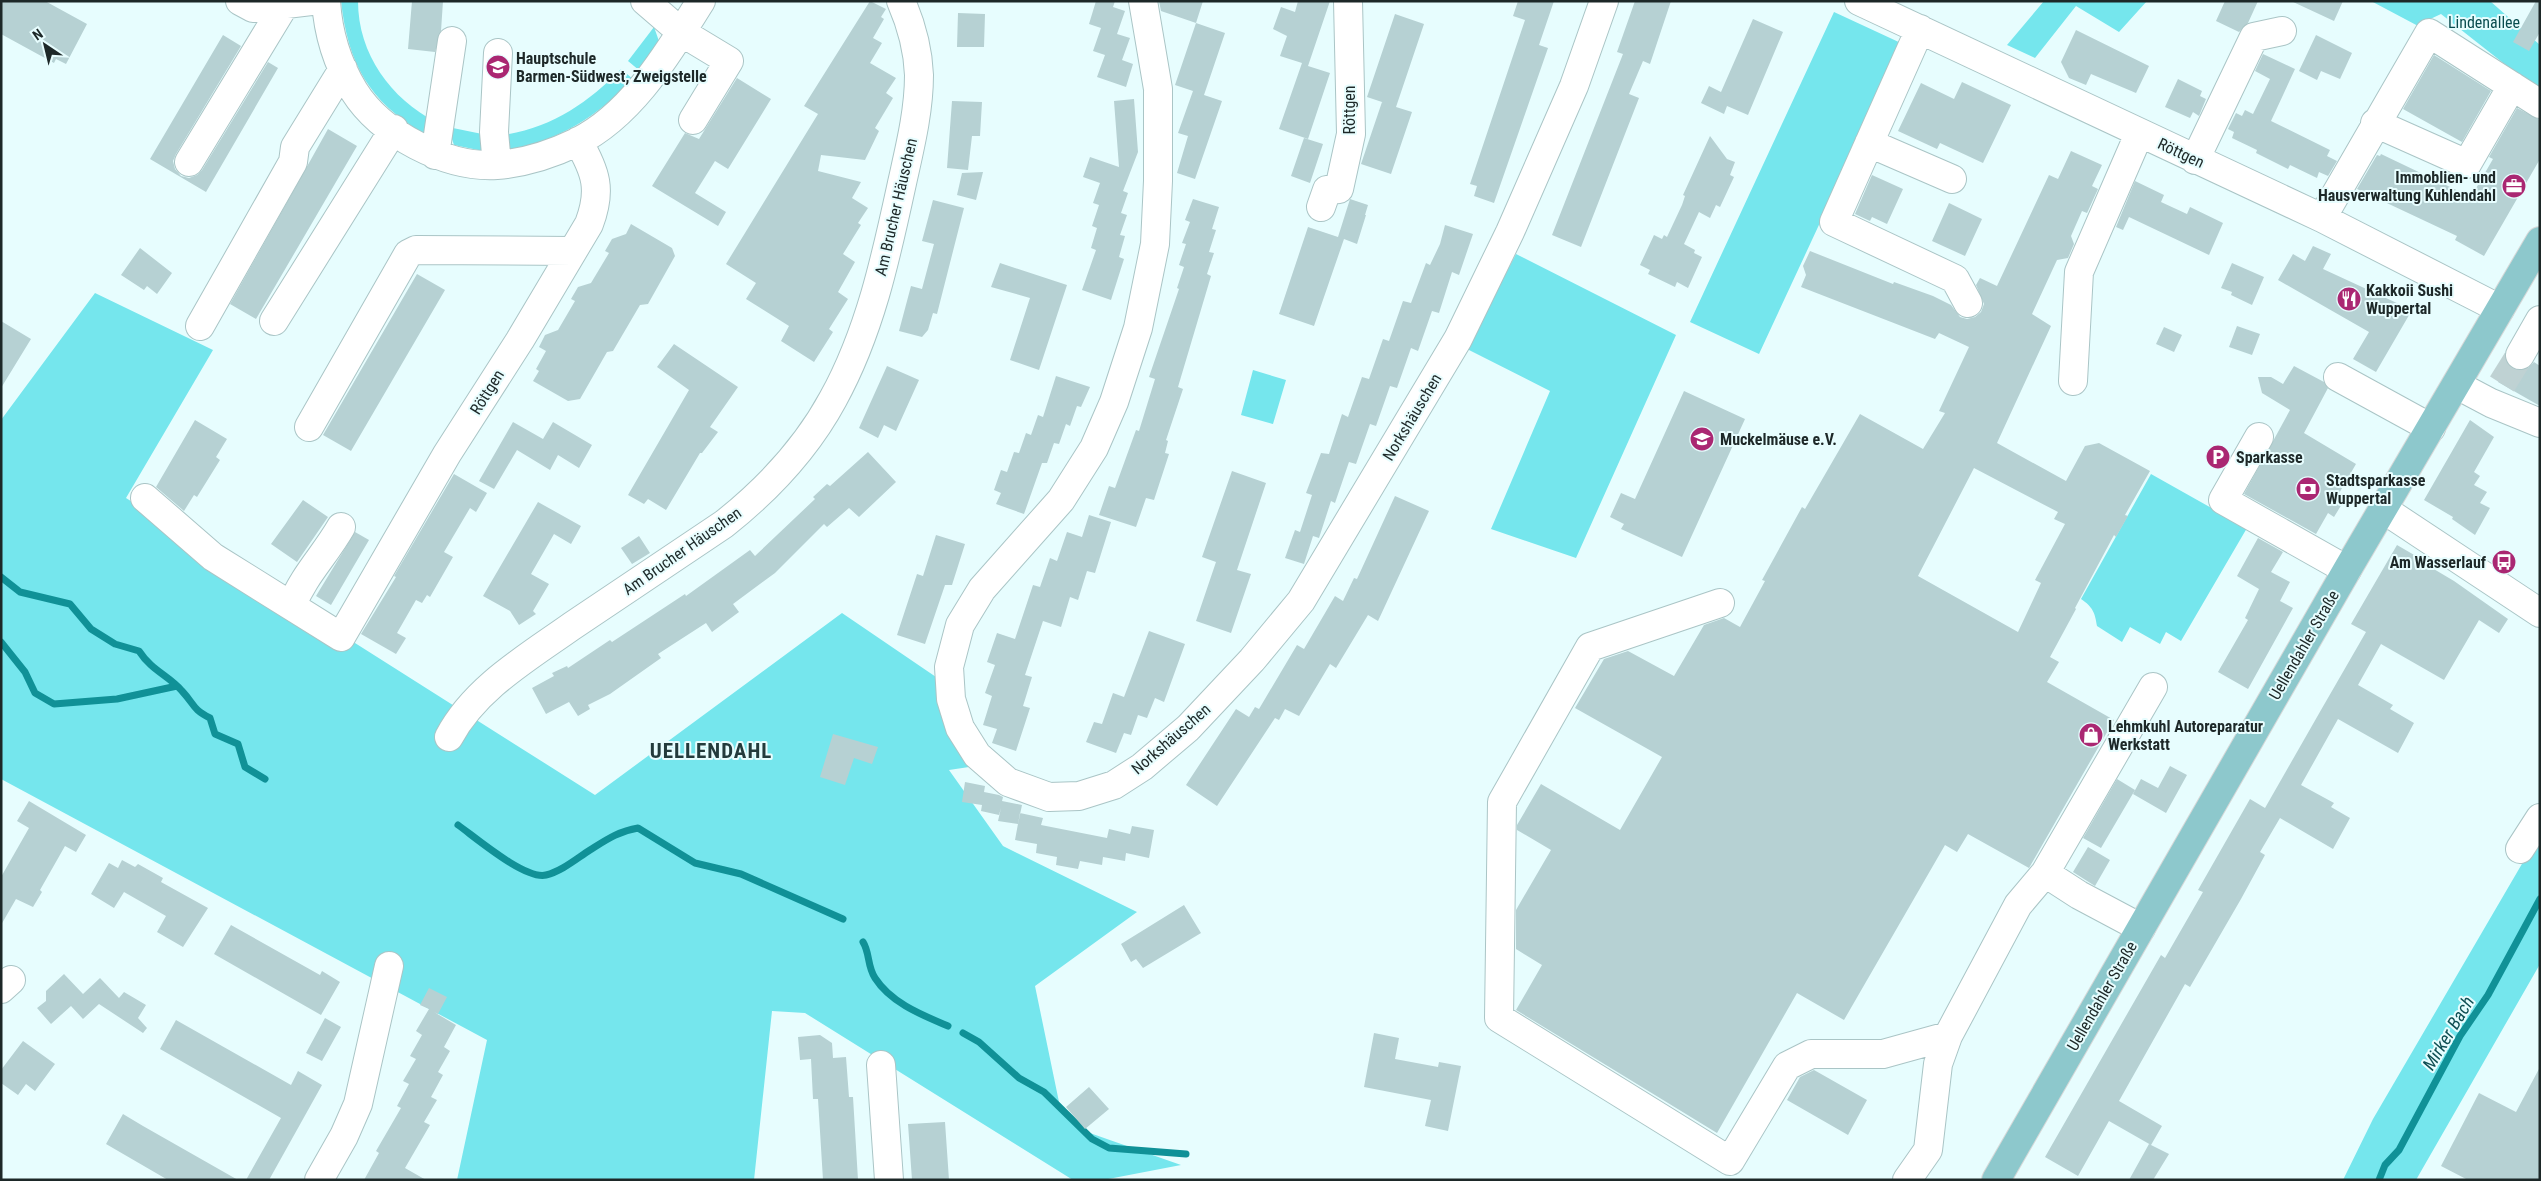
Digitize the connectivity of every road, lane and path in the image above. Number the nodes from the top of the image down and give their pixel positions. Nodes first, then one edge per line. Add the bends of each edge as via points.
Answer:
1 (240, 1) edge
2 (326, 1) edge
3 (645, 1) edge
4 (701, 1) edge
5 (902, 1) edge
6 (1143, 1) edge
7 (1348, 1) edge
8 (1604, 1) edge
9 (1859, 1) edge
10 (298, 3) edge
11 (1920, 30) junction
12 (2282, 31) dead end
13 (681, 32) junction
14 (452, 40) dead end
15 (498, 53) dead end
16 (343, 69) junction
17 (2512, 86) junction
18 (2540, 104) edge
19 (692, 120) dead end
20 (2375, 123) junction
21 (394, 129) junction
22 (2140, 134) junction
23 (578, 141) junction
24 (1870, 143) junction
25 (435, 155) junction
26 (2195, 160) junction
27 (190, 162) dead end
28 (497, 165) junction
29 (1952, 179) dead end
30 (1321, 207) dead end
31 (2322, 218) junction
32 (2540, 241) edge
33 (573, 251) junction
34 (2533, 270) edge
35 (1968, 303) dead end
36 (2500, 309) junction
37 (2540, 320) edge
38 (274, 321) dead end
39 (200, 326) dead end
40 (2520, 355) tunnel mouth
41 (2338, 377) dead end
42 (2073, 380) dead end
43 (2457, 385) junction
44 (2540, 423) edge
45 (309, 427) dead end
46 (2431, 428) junction
47 (2259, 437) dead end
48 (146, 498) dead end
49 (2383, 509) junction
50 (341, 527) dead end
51 (2347, 570) junction
52 (1720, 603) dead end
53 (292, 605) junction
54 (2540, 614) edge
55 (2153, 687) dead end
56 (448, 737) dead end
57 (2540, 818) edge
58 (2520, 849) dead end
59 (2044, 873) junction
60 (2141, 928) junction
61 (389, 966) dead end
62 (1948, 1036) junction
63 (882, 1065) dead end
64 (1724, 1170) edge
65 (319, 1180) edge
66 (889, 1180) edge
67 (1907, 1180) edge
68 (1996, 1180) edge

1 - 10 street via 253,8
2 - 16 street via 332,43
3 - 13 street
4 - 13 street
5 - 56 street, Am Brucher Häuschen via 912,25 919,74 916,120 870,314 851,363 824,414 800,450 749,504 516,664 467,710
6 - 8 street, Norkshäuschen via 1158,88 1158,181 1155,244 1138,328 1114,402 1094,448 1062,500 982,589 960,625 949,667 951,699 960,728 977,755 1008,782 1050,798 1079,796 1105,788 1142,767 1188,728 1252,660 1300,600 1458,340 1570,95
7 - 30 street, Röttgen via 1351,134 1340,189 1327,190
9 - 11 street, Röttgen
10 - 27 street
11 - 22 street, Röttgen
11 - 24 street
12 - 26 street via 2254,36
13 - 19 street via 729,61
13 - 23 street via 629,103
14 - 25 street
15 - 28 street via 494,132
16 - 21 street via 355,92 374,114
16 - 39 street via 295,147 293,162
17 - 18 street
17 - 20 street via 2467,164
17 - 20 street via 2429,33
20 - 31 street
21 - 25 street
21 - 38 street
22 - 26 street, Röttgen
22 - 42 street via 2079,272
23 - 28 street via 536,158
23 - 33 street, Röttgen via 592,168 597,203
24 - 29 street
24 - 35 street via 1834,222 1956,279
25 - 28 street via 454,161
26 - 31 street, Röttgen
31 - 36 street, Röttgen
32 - 34 main road, Uellendahler Straße
33 - 45 street via 416,250 408,254
33 - 53 street, Röttgen via 447,454 341,637
34 - 36 main road, Uellendahler Straße
36 - 43 main road, Uellendahler Straße
37 - 40 street
41 - 46 street
43 - 44 street via 2497,394
43 - 46 main road, Uellendahler Straße
46 - 49 main road, Uellendahler Straße
47 - 51 street via 2223,500
48 - 53 street via 213,557
49 - 51 main road, Uellendahler Straße
49 - 54 street
50 - 53 street via 303,579
51 - 60 main road, Uellendahler Straße
52 - 64 street via 1590,647 1502,802 1499,1018
55 - 59 street
57 - 58 street
59 - 60 street
59 - 62 street via 2018,905
60 - 68 main road, Uellendahler Straße
61 - 65 street via 358,1104
62 - 64 street via 1883,1054 1811,1054 1787,1066
62 - 67 street via 1938,1064 1928,1150
63 - 66 street

